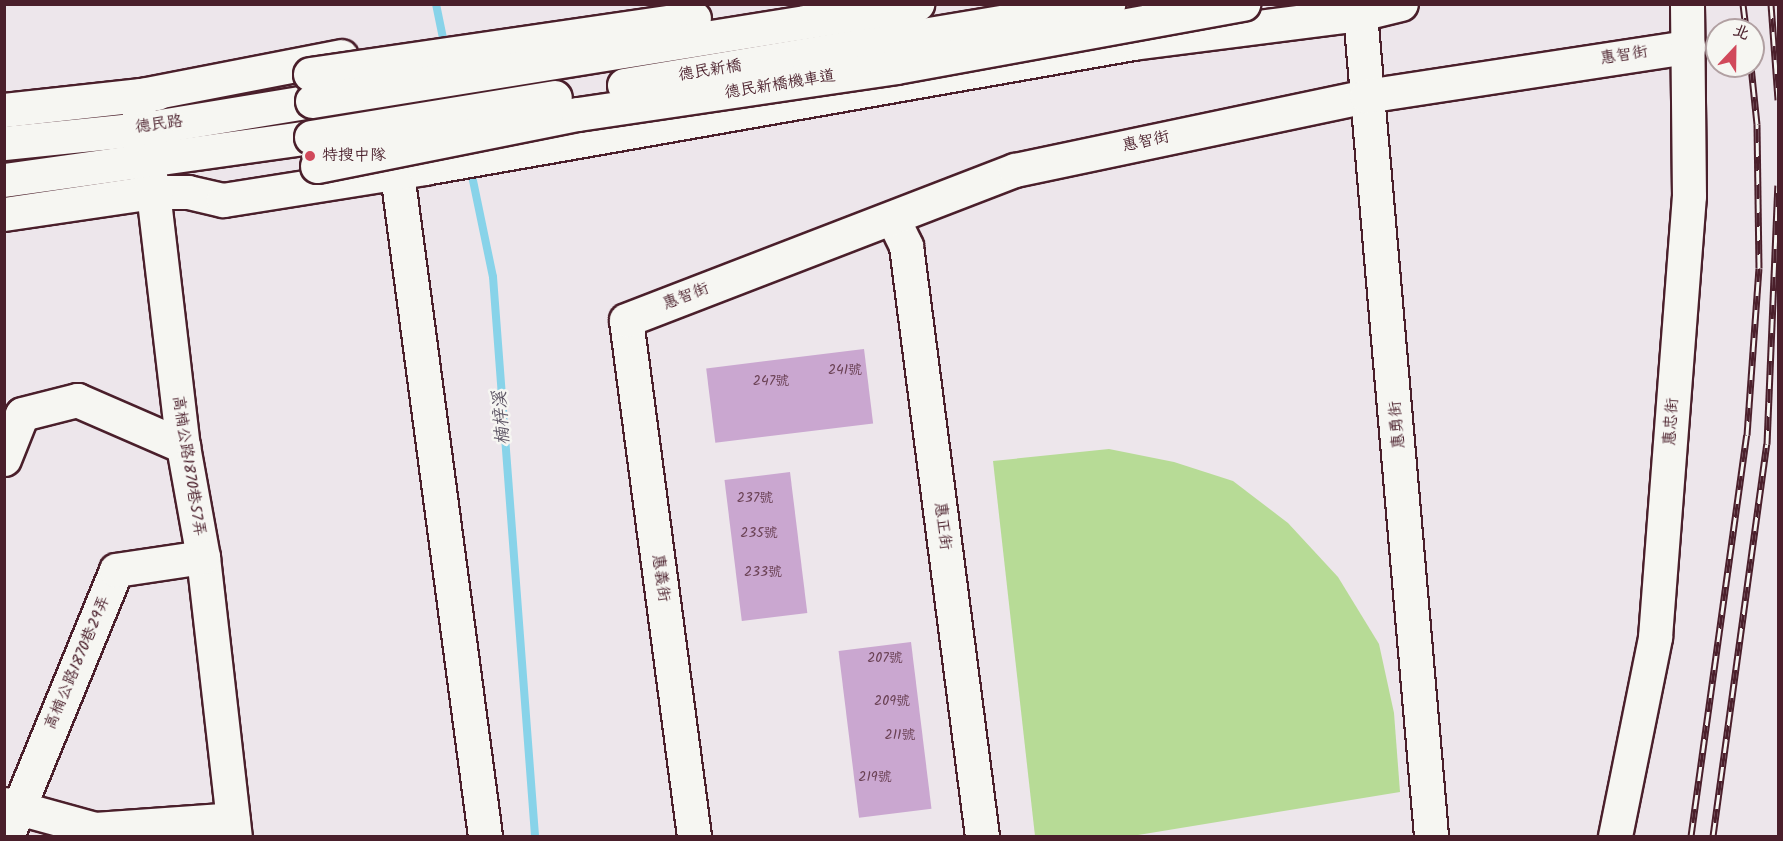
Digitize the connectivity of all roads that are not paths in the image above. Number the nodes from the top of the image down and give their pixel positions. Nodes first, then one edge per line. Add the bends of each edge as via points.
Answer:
1 (785, 4) edge
2 (917, 4) edge
3 (1108, 4) edge
4 (1243, 4) edge
5 (1401, 4) edge
6 (1688, 4) edge
7 (1360, 15) junction
8 (1688, 47) junction
9 (311, 88) junction
10 (136, 96) junction
11 (1366, 96) junction
12 (4, 110) edge
13 (4, 143) edge
14 (145, 144) junction
15 (314, 151) junction
16 (411, 170) junction
17 (4, 180) edge
18 (153, 192) junction
19 (188, 192) junction
20 (4, 214) edge
21 (893, 219) junction
22 (626, 320) joint
23 (183, 446) junction
24 (4, 459) edge
25 (202, 557) junction
26 (10, 816) edge
27 (234, 828) edge
28 (485, 837) edge
29 (694, 837) edge
30 (982, 837) edge
31 (1431, 837) edge
32 (1615, 837) edge

1 - 9 street, bridge
2 - 9 street, 德民新橋, bridge
3 - 15 street, 德民新橋, bridge
4 - 15 street, 德民新橋機車道, bridge via 896,67
5 - 7 street
6 - 8 street, 惠忠街
7 - 11 street, 惠勇街
7 - 16 street via 1134,43
8 - 11 street, 惠智街
8 - 32 street, 惠忠街 via 1689,196 1655,637
9 - 10 street
9 - 14 street, 德民路
10 - 12 street, 德民路
10 - 14 street, 高楠公路1870巷57弄
10 - 16 street via 378,49
11 - 21 street, 惠智街 via 1015,170
11 - 31 street, 惠勇街 via 1398,423
13 - 14 street, 德民路
14 - 15 street, 德民路
14 - 17 street, 德民路
14 - 18 street, 高楠公路1870巷57弄
15 - 19 street
16 - 19 street via 223,200
16 - 28 street
18 - 19 street
18 - 20 street
18 - 23 street, 高楠公路1870巷57弄
21 - 22 street, 惠智街
21 - 30 street, 惠正街 via 906,246
22 - 29 street, 惠義街
23 - 24 street via 77,400 22,414
23 - 25 street, 高楠公路1870巷57弄
25 - 26 street, 高楠公路1870巷29弄 via 116,570
25 - 27 street, 高楠公路1870巷57弄
26 - 27 street via 95,829

